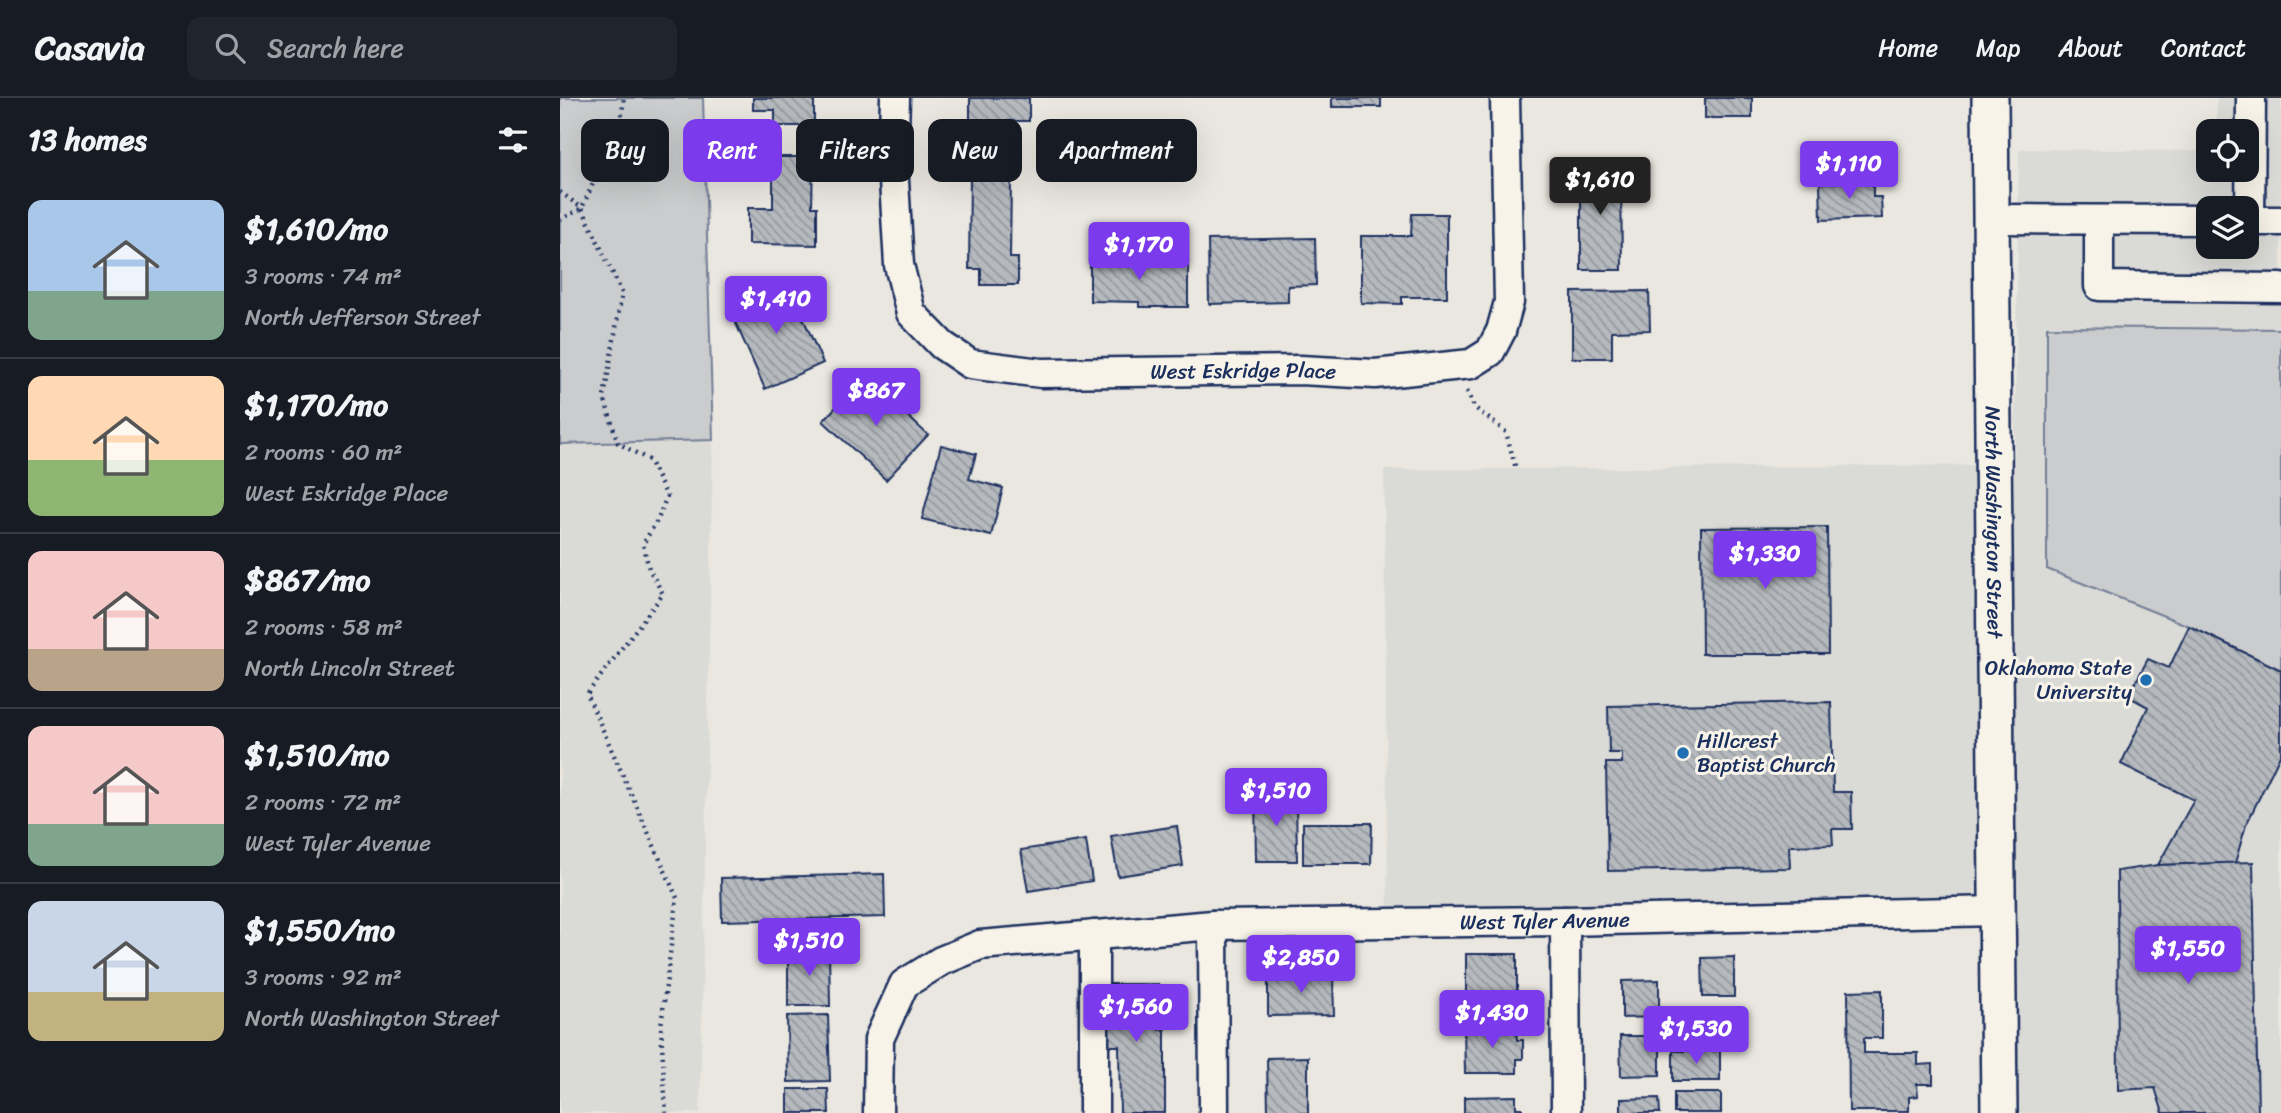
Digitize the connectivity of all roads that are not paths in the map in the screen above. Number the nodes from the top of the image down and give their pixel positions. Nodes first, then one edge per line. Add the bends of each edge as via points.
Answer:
1 (895, 98) edge
2 (1505, 98) edge
3 (1990, 98) edge
4 (2251, 98) edge
5 (2249, 196) edge
6 (1991, 219) junction
7 (2099, 220) junction
8 (2196, 220) edge
9 (2259, 220) edge
10 (2281, 221) edge
11 (2281, 288) edge
12 (1997, 911) junction
13 (1565, 921) junction
14 (1213, 925) junction
15 (1094, 935) junction
16 (878, 1113) edge
17 (1094, 1113) edge
18 (1214, 1113) edge
19 (1566, 1113) edge
20 (1999, 1113) edge

1 - 2 street, West Eskridge Place via 893,164 899,265 911,313 942,345 970,364 1041,373 1260,370 1374,374 1471,363 1490,352 1501,331 1509,302
3 - 6 main road, North Washington Street
4 - 5 street
6 - 7 street
6 - 12 main road, North Washington Street
7 - 8 street
7 - 11 street via 2099,286
9 - 10 street
12 - 13 street, West Tyler Avenue
12 - 20 main road, North Washington Street
13 - 14 street, West Tyler Avenue
13 - 19 street
14 - 15 street, West Tyler Avenue
14 - 18 street
15 - 16 street, West Tyler Avenue via 980,945 904,984 879,1039
15 - 17 street

